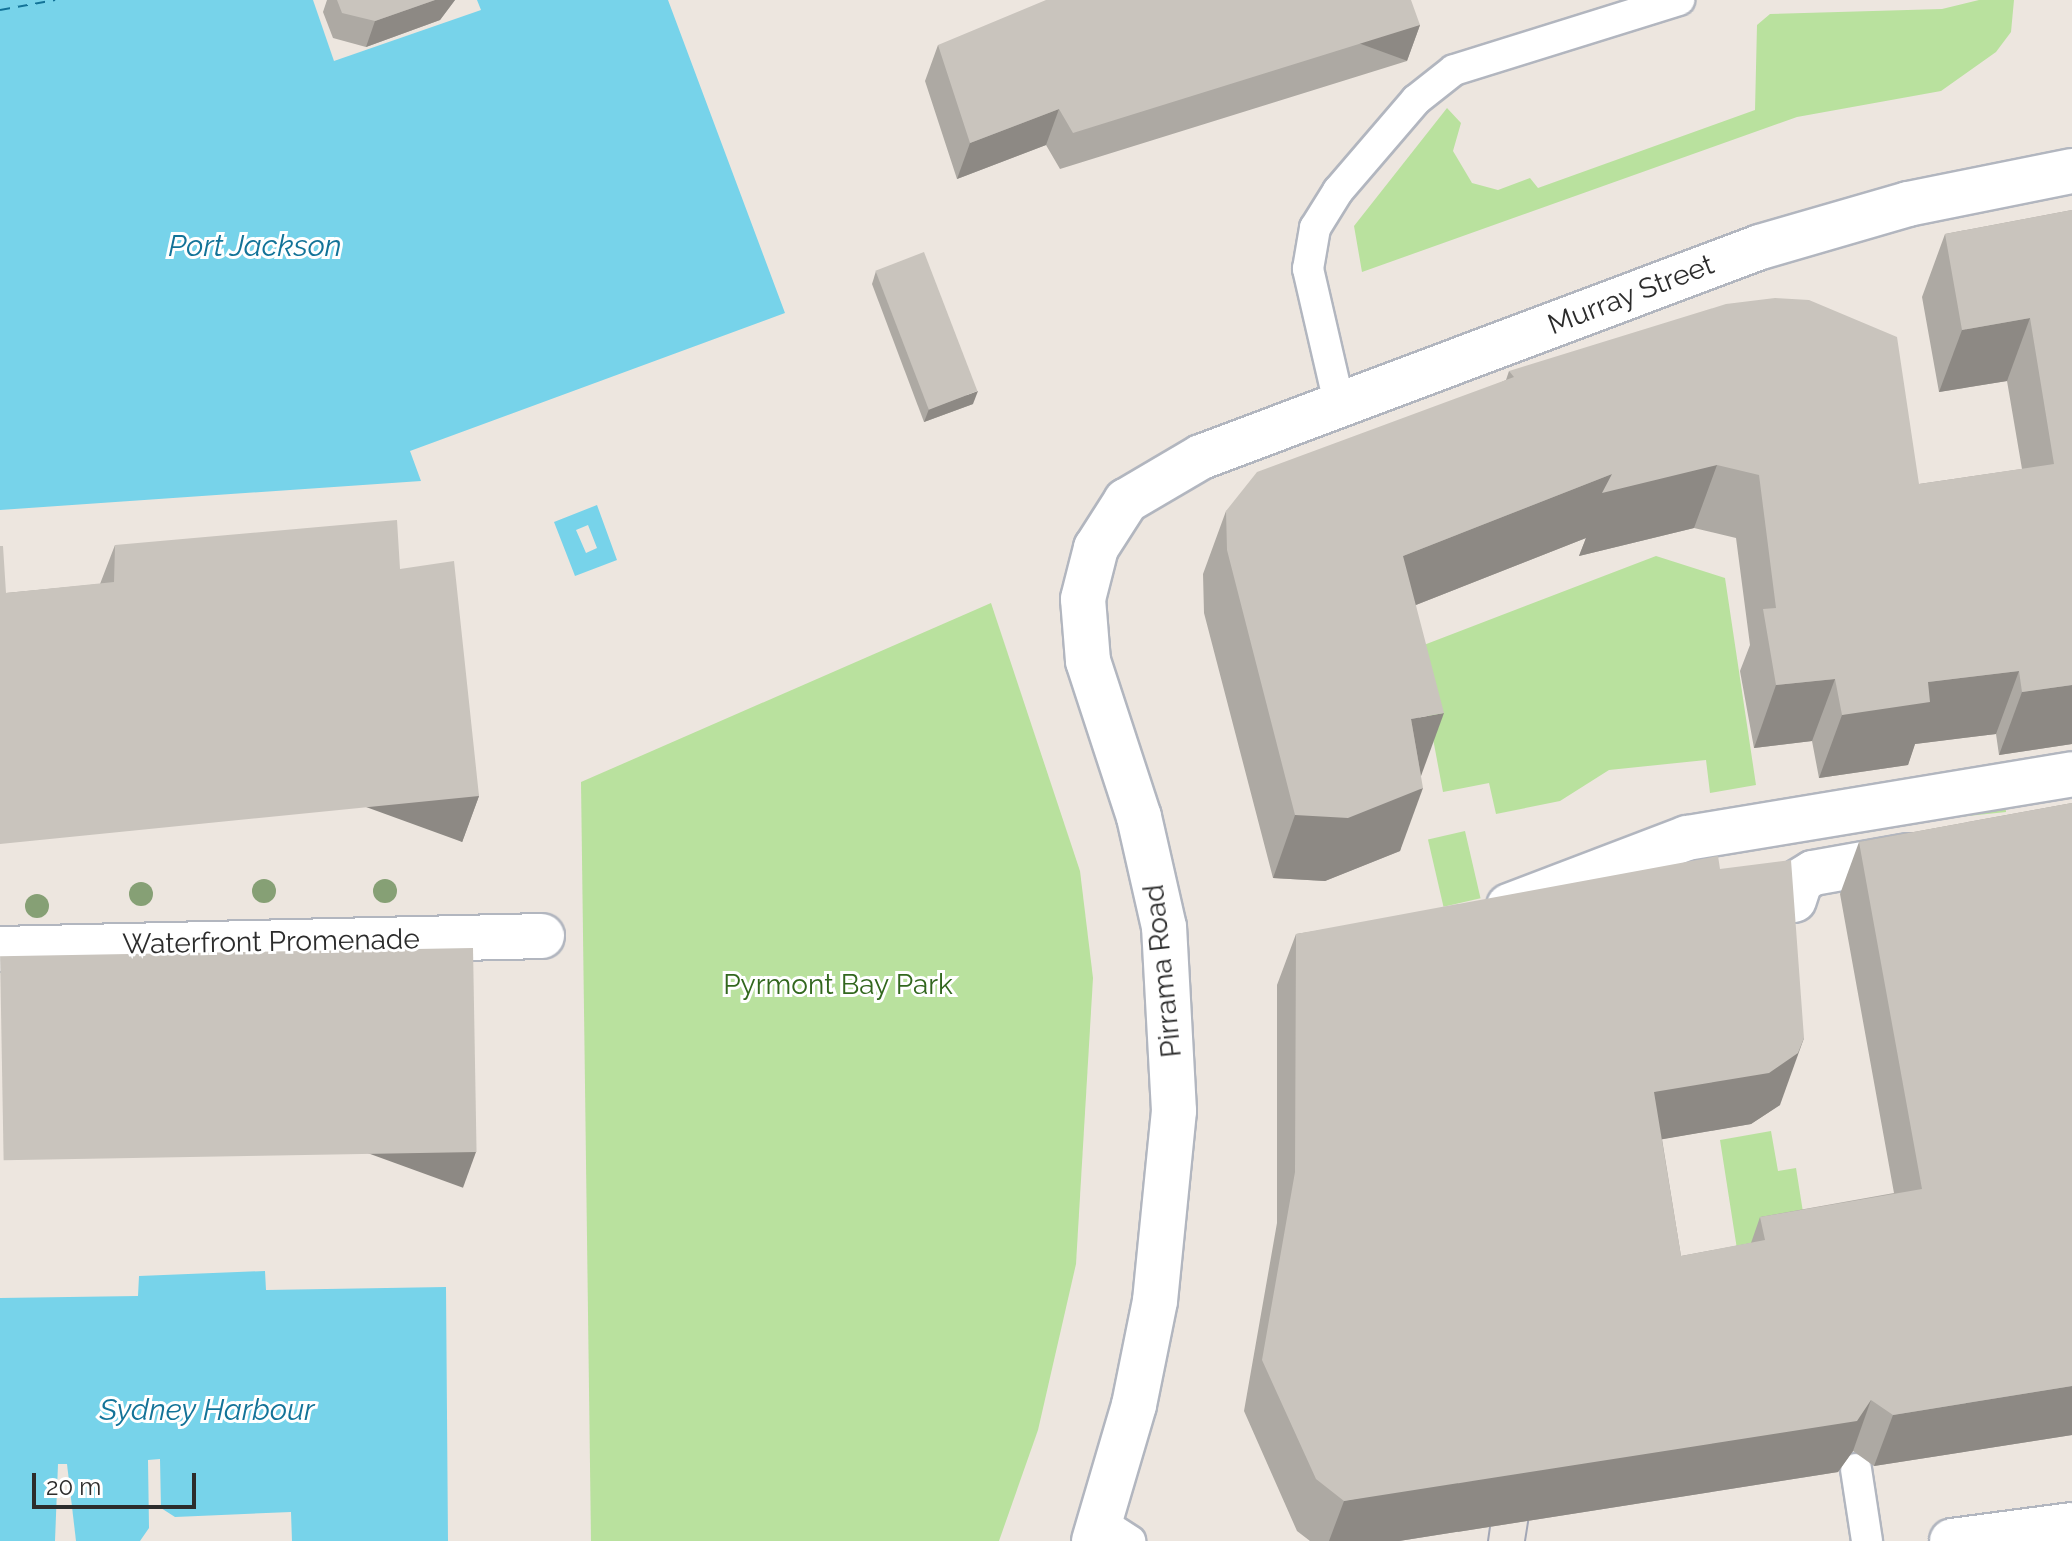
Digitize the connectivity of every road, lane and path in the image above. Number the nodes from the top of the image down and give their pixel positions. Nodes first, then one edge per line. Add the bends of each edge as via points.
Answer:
1 (1679, 0) edge
2 (2072, 171) edge
3 (1339, 403) junction
4 (1201, 457) joint
5 (2072, 774) edge
6 (1950, 849) edge
7 (1794, 900) edge
8 (1500, 908) edge
9 (542, 936) dead end
10 (0, 949) edge
11 (1856, 1469) edge
12 (2072, 1525) edge
13 (1108, 1535) edge
14 (1867, 1541) edge
15 (1952, 1541) edge

1 - 3 lane via 1454,70 1416,100 1338,191 1315,228 1308,269
2 - 3 street, Murray Street via 1835,223
3 - 4 street, Murray Street
4 - 13 street, Pirrama Road via 1126,501 1096,548 1083,599 1088,661 1139,817 1164,927 1174,1111 1155,1301
5 - 8 street via 1647,847
6 - 7 street via 1813,873 1800,881
9 - 10 street, Waterfront Promenade
11 - 14 lane
12 - 15 street

